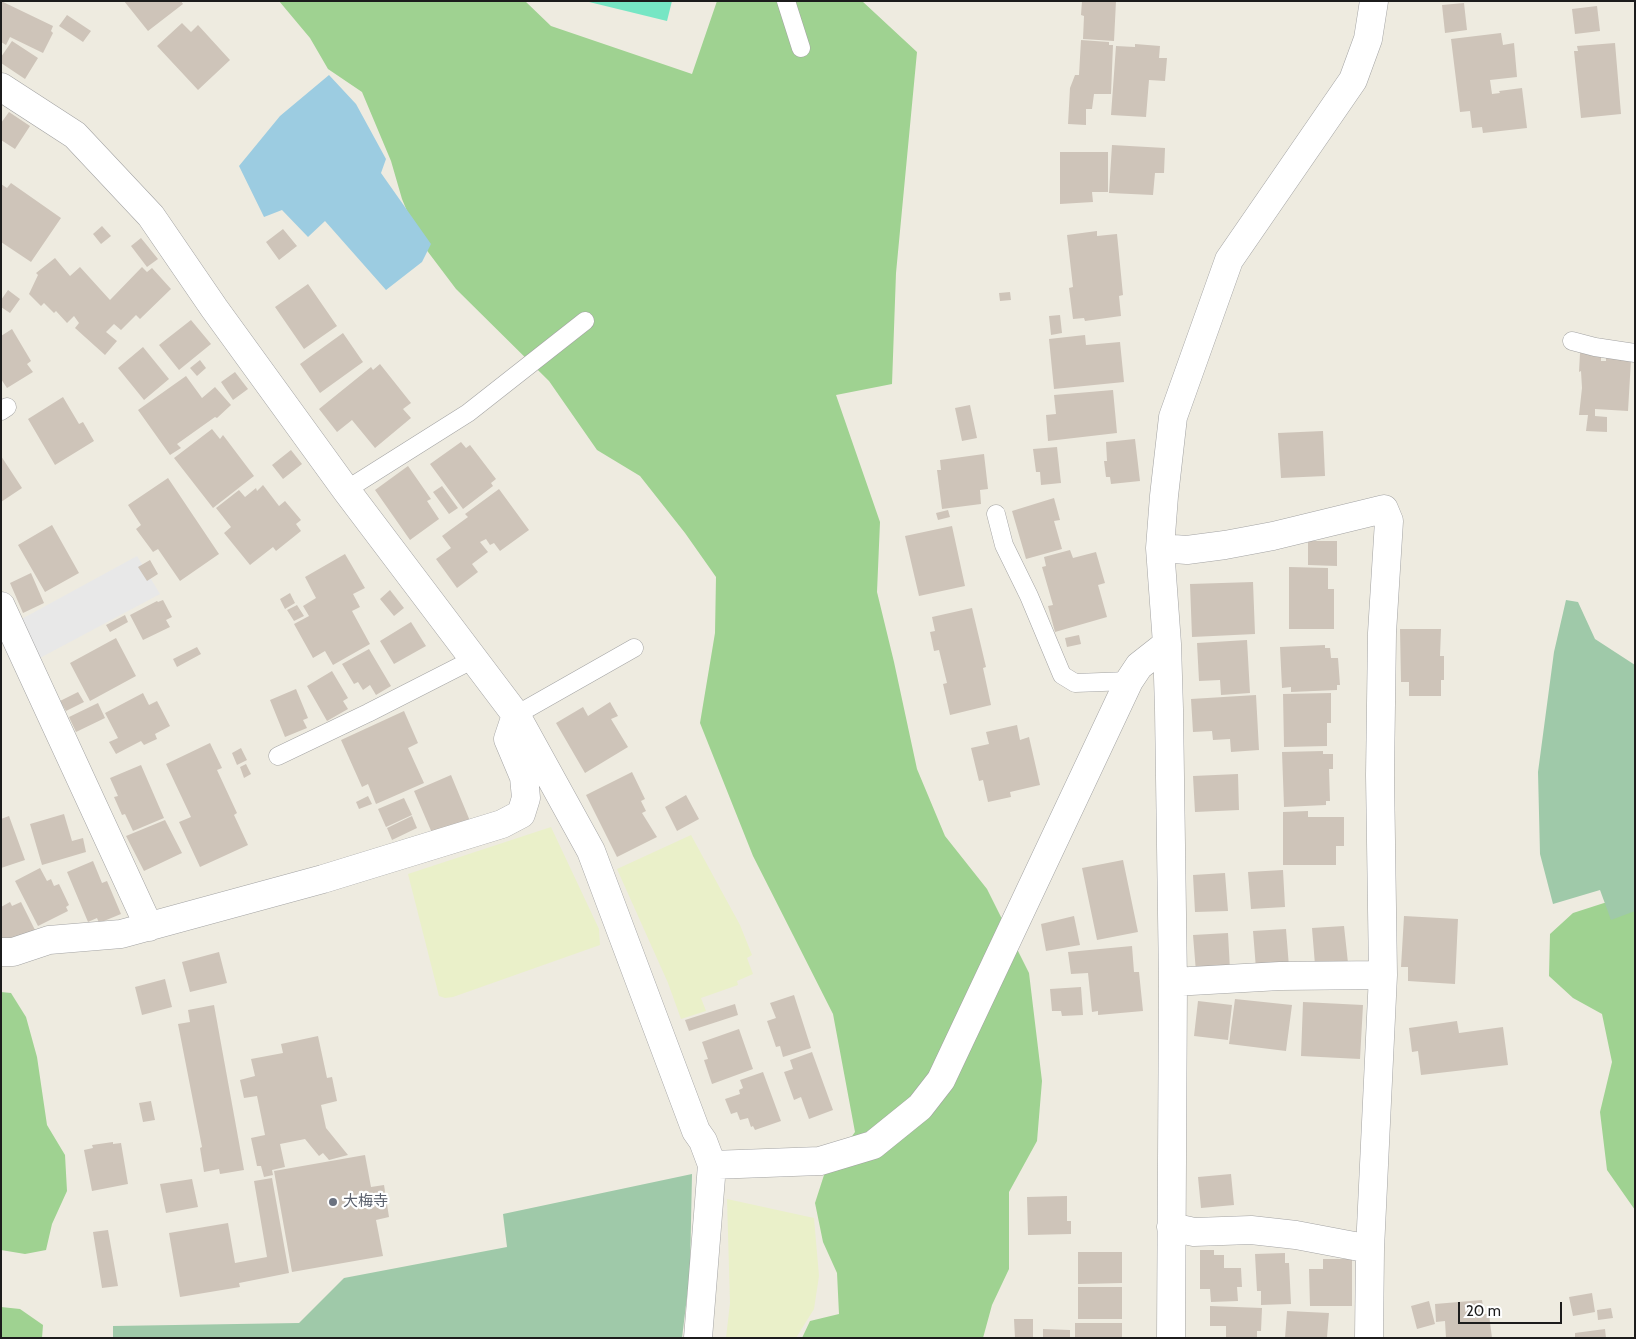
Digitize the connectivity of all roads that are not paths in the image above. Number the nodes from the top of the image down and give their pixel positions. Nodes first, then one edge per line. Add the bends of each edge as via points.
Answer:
1 (786, 1) edge
2 (1374, 1) edge
3 (802, 48) dead end
4 (1, 88) edge
5 (585, 321) dead end
6 (1572, 341) dead end
7 (1635, 353) edge
8 (346, 490) junction
9 (996, 514) dead end
10 (1160, 548) junction
11 (1, 606) edge
12 (1167, 644) junction
13 (634, 648) dead end
14 (474, 659) junction
15 (1129, 681) junction
16 (516, 715) junction
17 (278, 756) dead end
18 (149, 927) junction
19 (1, 952) edge
20 (1384, 975) junction
21 (1173, 982) junction
22 (712, 1165) junction
23 (1171, 1227) junction
24 (1370, 1249) junction
25 (698, 1338) edge
26 (1171, 1338) edge
27 (1369, 1338) edge

1 - 3 lane
2 - 10 street via 1368,39 1353,80 1229,260 1173,417
4 - 8 street via 75,134 151,216
5 - 8 lane via 468,413
6 - 7 lane
8 - 14 street
9 - 15 lane via 1004,545 1062,675 1075,683
10 - 12 street
10 - 20 street via 1187,550 1225,546 1384,509 1388,521 1380,775
11 - 18 street
12 - 15 street via 1139,666
12 - 21 street
13 - 16 lane
14 - 16 street
14 - 17 lane
15 - 22 street via 942,1080 920,1107 873,1145 820,1161
16 - 18 street via 508,739 524,776 526,798 522,814 502,824 323,879
16 - 22 street via 591,851 696,1131 703,1140
18 - 19 street via 121,934 49,940 13,952
20 - 21 street
20 - 24 street
21 - 23 street
22 - 25 street
23 - 24 street via 1194,1232 1251,1230
23 - 26 street
24 - 27 street

